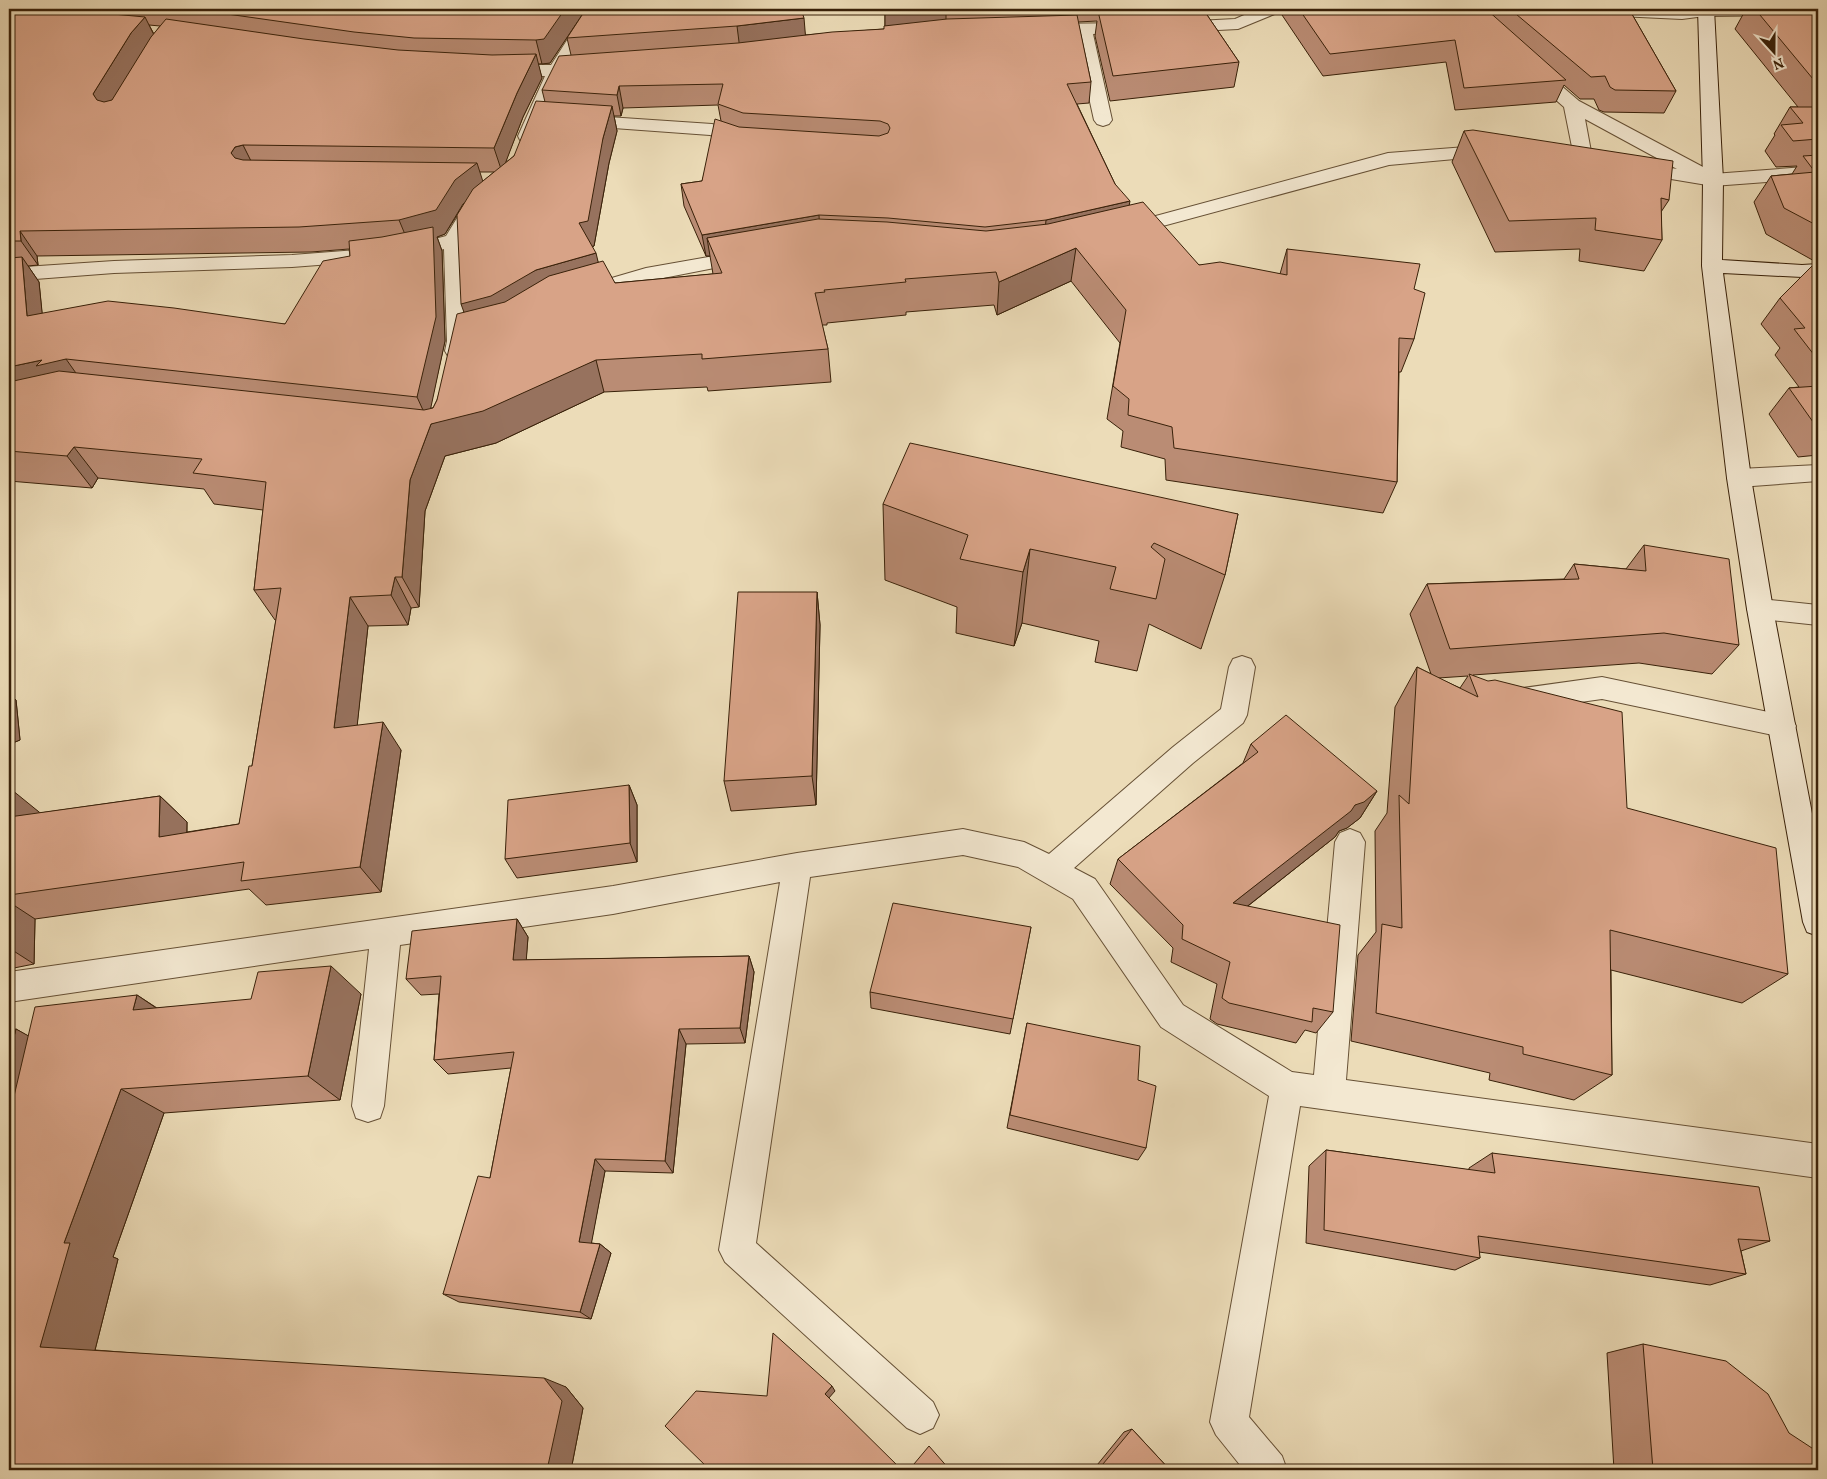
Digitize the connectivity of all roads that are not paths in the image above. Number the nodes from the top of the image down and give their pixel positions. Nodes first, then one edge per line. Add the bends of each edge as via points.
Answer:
1 (596, 9) edge
2 (1271, 9) edge
3 (1576, 9) edge
4 (1706, 10) edge
5 (1818, 10) edge
6 (1148, 28) edge
7 (1166, 28) edge
8 (1083, 29) junction
9 (1029, 30) edge
10 (1521, 61) edge
11 (605, 66) edge
12 (557, 69) junction
13 (487, 70) edge
14 (1573, 105) junction
15 (534, 118) junction
16 (1103, 120) dead end
17 (762, 142) edge
18 (1510, 151) edge
19 (520, 154) edge
20 (1818, 172) edge
21 (1713, 180) junction
22 (495, 192) edge
23 (1100, 236) edge
24 (454, 240) junction
25 (768, 252) edge
26 (1712, 266) junction
27 (1818, 270) edge
28 (9, 275) edge
29 (559, 300) edge
30 (452, 368) edge
31 (1818, 473) edge
32 (1739, 478) junction
33 (1760, 609) junction
34 (1818, 615) edge
35 (1242, 668) dead end
36 (1490, 703) edge
37 (1782, 726) junction
38 (1350, 842) edge
39 (797, 866) junction
40 (1051, 870) junction
41 (1818, 922) edge
42 (386, 933) junction
43 (9, 987) edge
44 (1287, 1088) junction
45 (1328, 1093) junction
46 (368, 1106) dead end
47 (1818, 1161) edge
48 (920, 1415) dead end
49 (1268, 1470) edge

1 - 12 street
2 - 7 street via 1238,24
3 - 4 street via 1682,14
4 - 5 street
4 - 21 street
6 - 8 street
8 - 9 street
8 - 16 street
10 - 14 street
11 - 12 street
12 - 13 street
12 - 15 street
14 - 21 street
14 - 21 street via 1592,160
15 - 17 street via 712,130 742,141
15 - 19 street
18 - 23 street via 1388,159
20 - 21 street
21 - 26 street
22 - 24 street via 472,209
24 - 28 street via 409,252
24 - 30 street via 467,339
25 - 29 street via 646,275
26 - 27 street
26 - 32 street
31 - 32 street
32 - 33 street
33 - 34 street
33 - 37 street
35 - 40 street via 1233,715
36 - 37 street via 1602,688
37 - 41 street
38 - 45 street
39 - 40 street via 963,842 1024,856
39 - 42 street via 613,900
39 - 48 street via 737,1250
40 - 44 street via 1084,889 1172,1016
42 - 43 street via 73,992
42 - 46 street
44 - 45 street
44 - 49 street via 1229,1422
45 - 47 street

